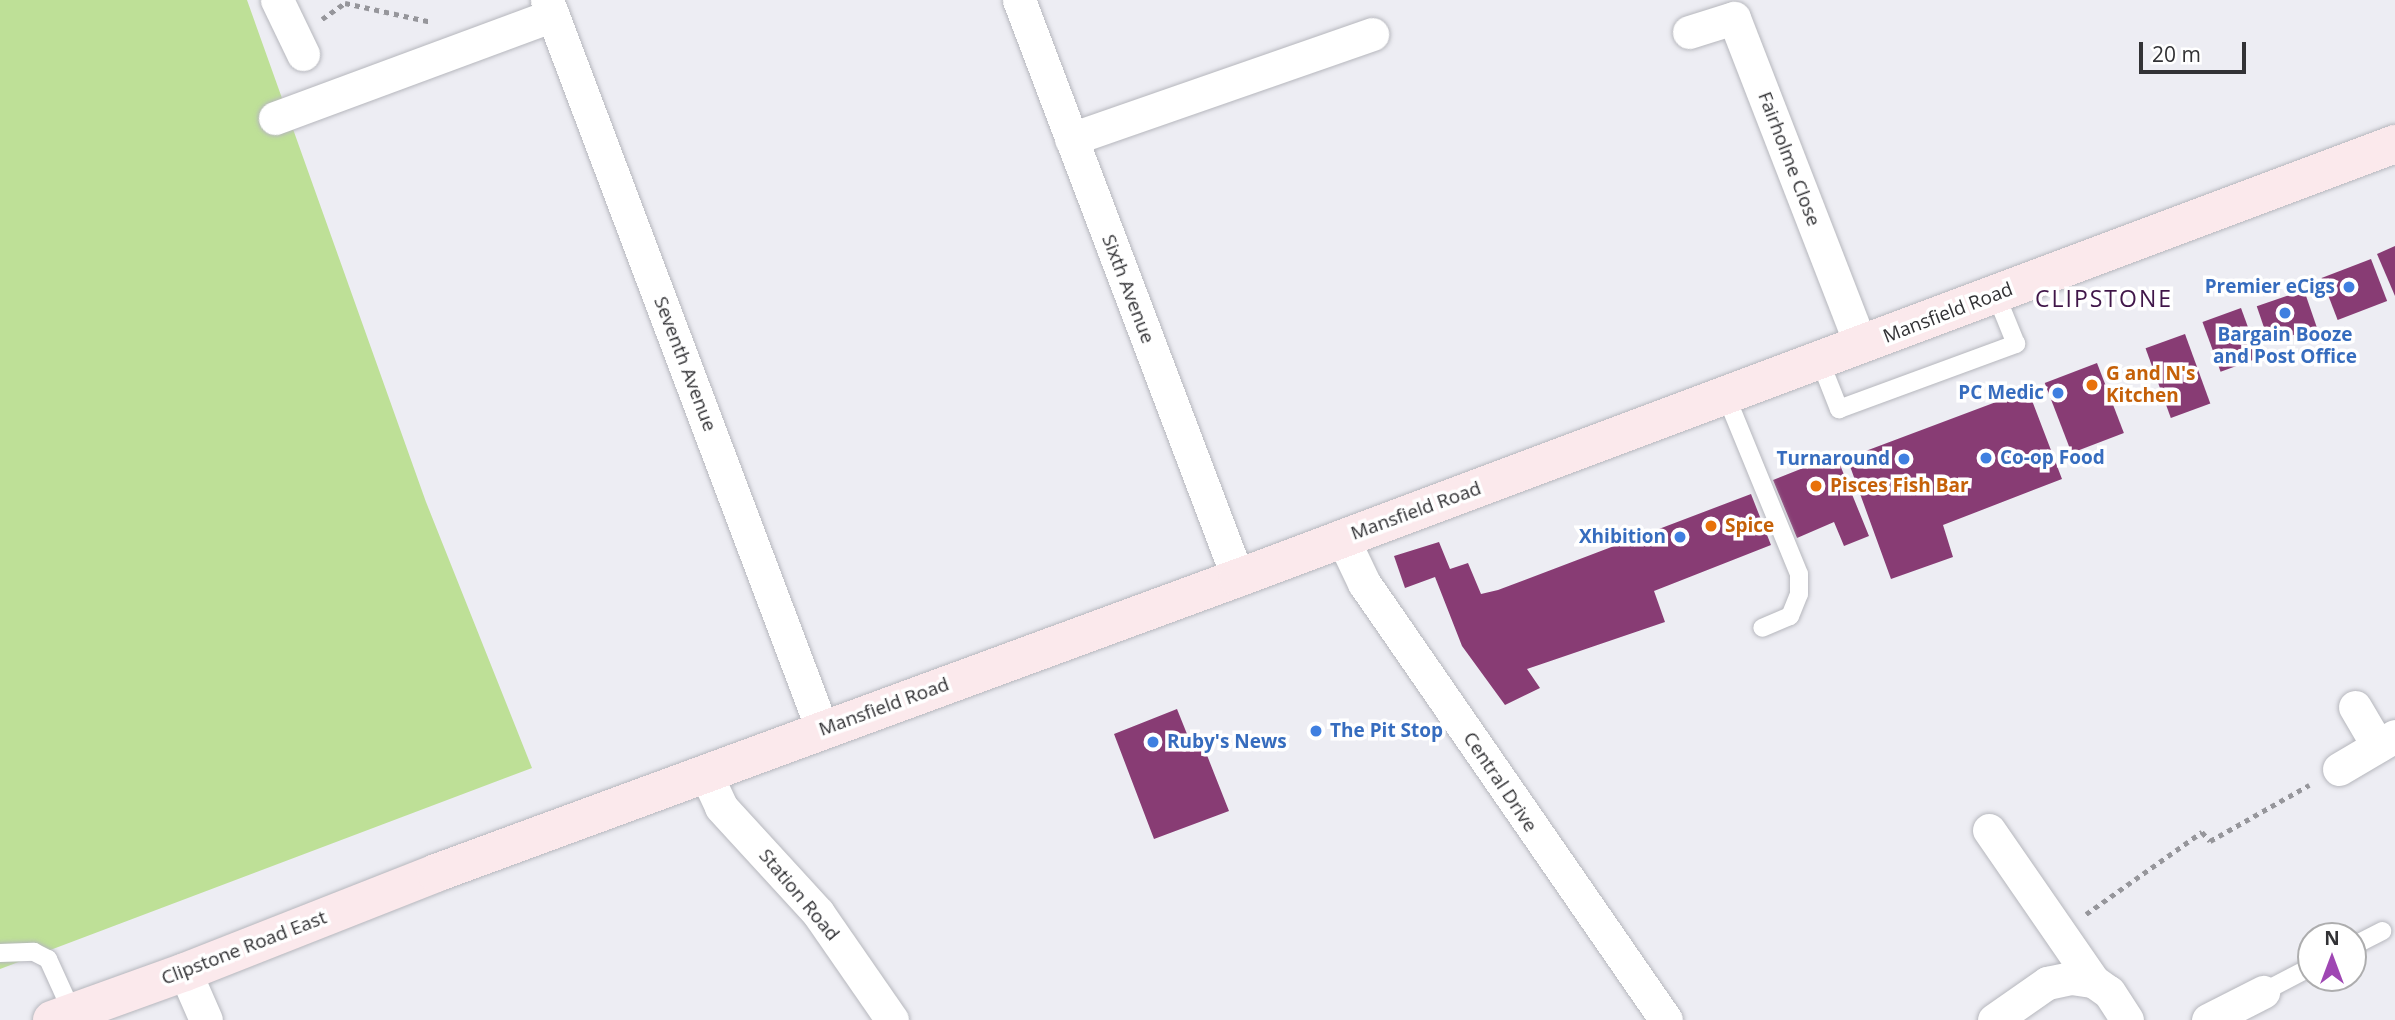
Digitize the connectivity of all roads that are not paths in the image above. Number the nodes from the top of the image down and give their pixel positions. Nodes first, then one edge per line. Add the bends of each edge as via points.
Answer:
1 (277, 0) edge
2 (1019, 0) edge
3 (550, 8) edge
4 (1689, 32) dead end
5 (1373, 34) dead end
6 (303, 54) road end
7 (275, 118) dead end
8 (1071, 139) junction
9 (2395, 144) edge
10 (1996, 295) junction
11 (1861, 345) junction
12 (1820, 361) junction
13 (1726, 396) junction
14 (1343, 539) junction
15 (1238, 578) junction
16 (1762, 628) dead end
17 (2355, 706) dead end
18 (822, 729) junction
19 (2387, 741) edge
20 (2339, 769) road end
21 (705, 772) junction
22 (1989, 830) dead end
23 (436, 873) joint
24 (2382, 931) dead end
25 (2367, 939) edge
26 (0, 953) edge
27 (185, 972) junction
28 (2297, 974) edge
29 (2093, 981) junction
30 (2263, 992) joint
31 (62, 1016) edge
32 (206, 1020) edge
33 (892, 1020) edge
34 (1666, 1020) edge
35 (1994, 1020) edge
36 (2127, 1020) edge
37 (2208, 1020) edge

1 - 6 street
2 - 8 street, Sixth Avenue
3 - 7 street via 494,37
3 - 18 street, Seventh Avenue
4 - 11 street, Fairholme Close via 1734,18
5 - 8 street
8 - 15 street, Sixth Avenue
9 - 10 main road, Mansfield Road
10 - 11 main road, Mansfield Road
10 - 12 lane via 2016,344 1839,410
11 - 12 main road, Mansfield Road
12 - 13 main road, Mansfield Road
13 - 14 main road, Mansfield Road
13 - 16 lane via 1799,574 1799,594 1790,616
14 - 15 main road, Mansfield Road
14 - 34 street, Central Drive via 1364,583
15 - 18 main road, Mansfield Road
17 - 19 street
18 - 21 main road, Mansfield Road
19 - 20 street
21 - 23 main road, Mansfield Road
21 - 33 street, Station Road via 721,807 818,913
22 - 29 street
23 - 27 main road, Clipstone Road East
24 - 25 lane
26 - 31 lane via 34,952 48,959
27 - 31 main road, Clipstone Road East
27 - 32 street
28 - 30 lane
29 - 35 street via 2071,978 2047,983
29 - 36 street via 2109,992
30 - 37 street

